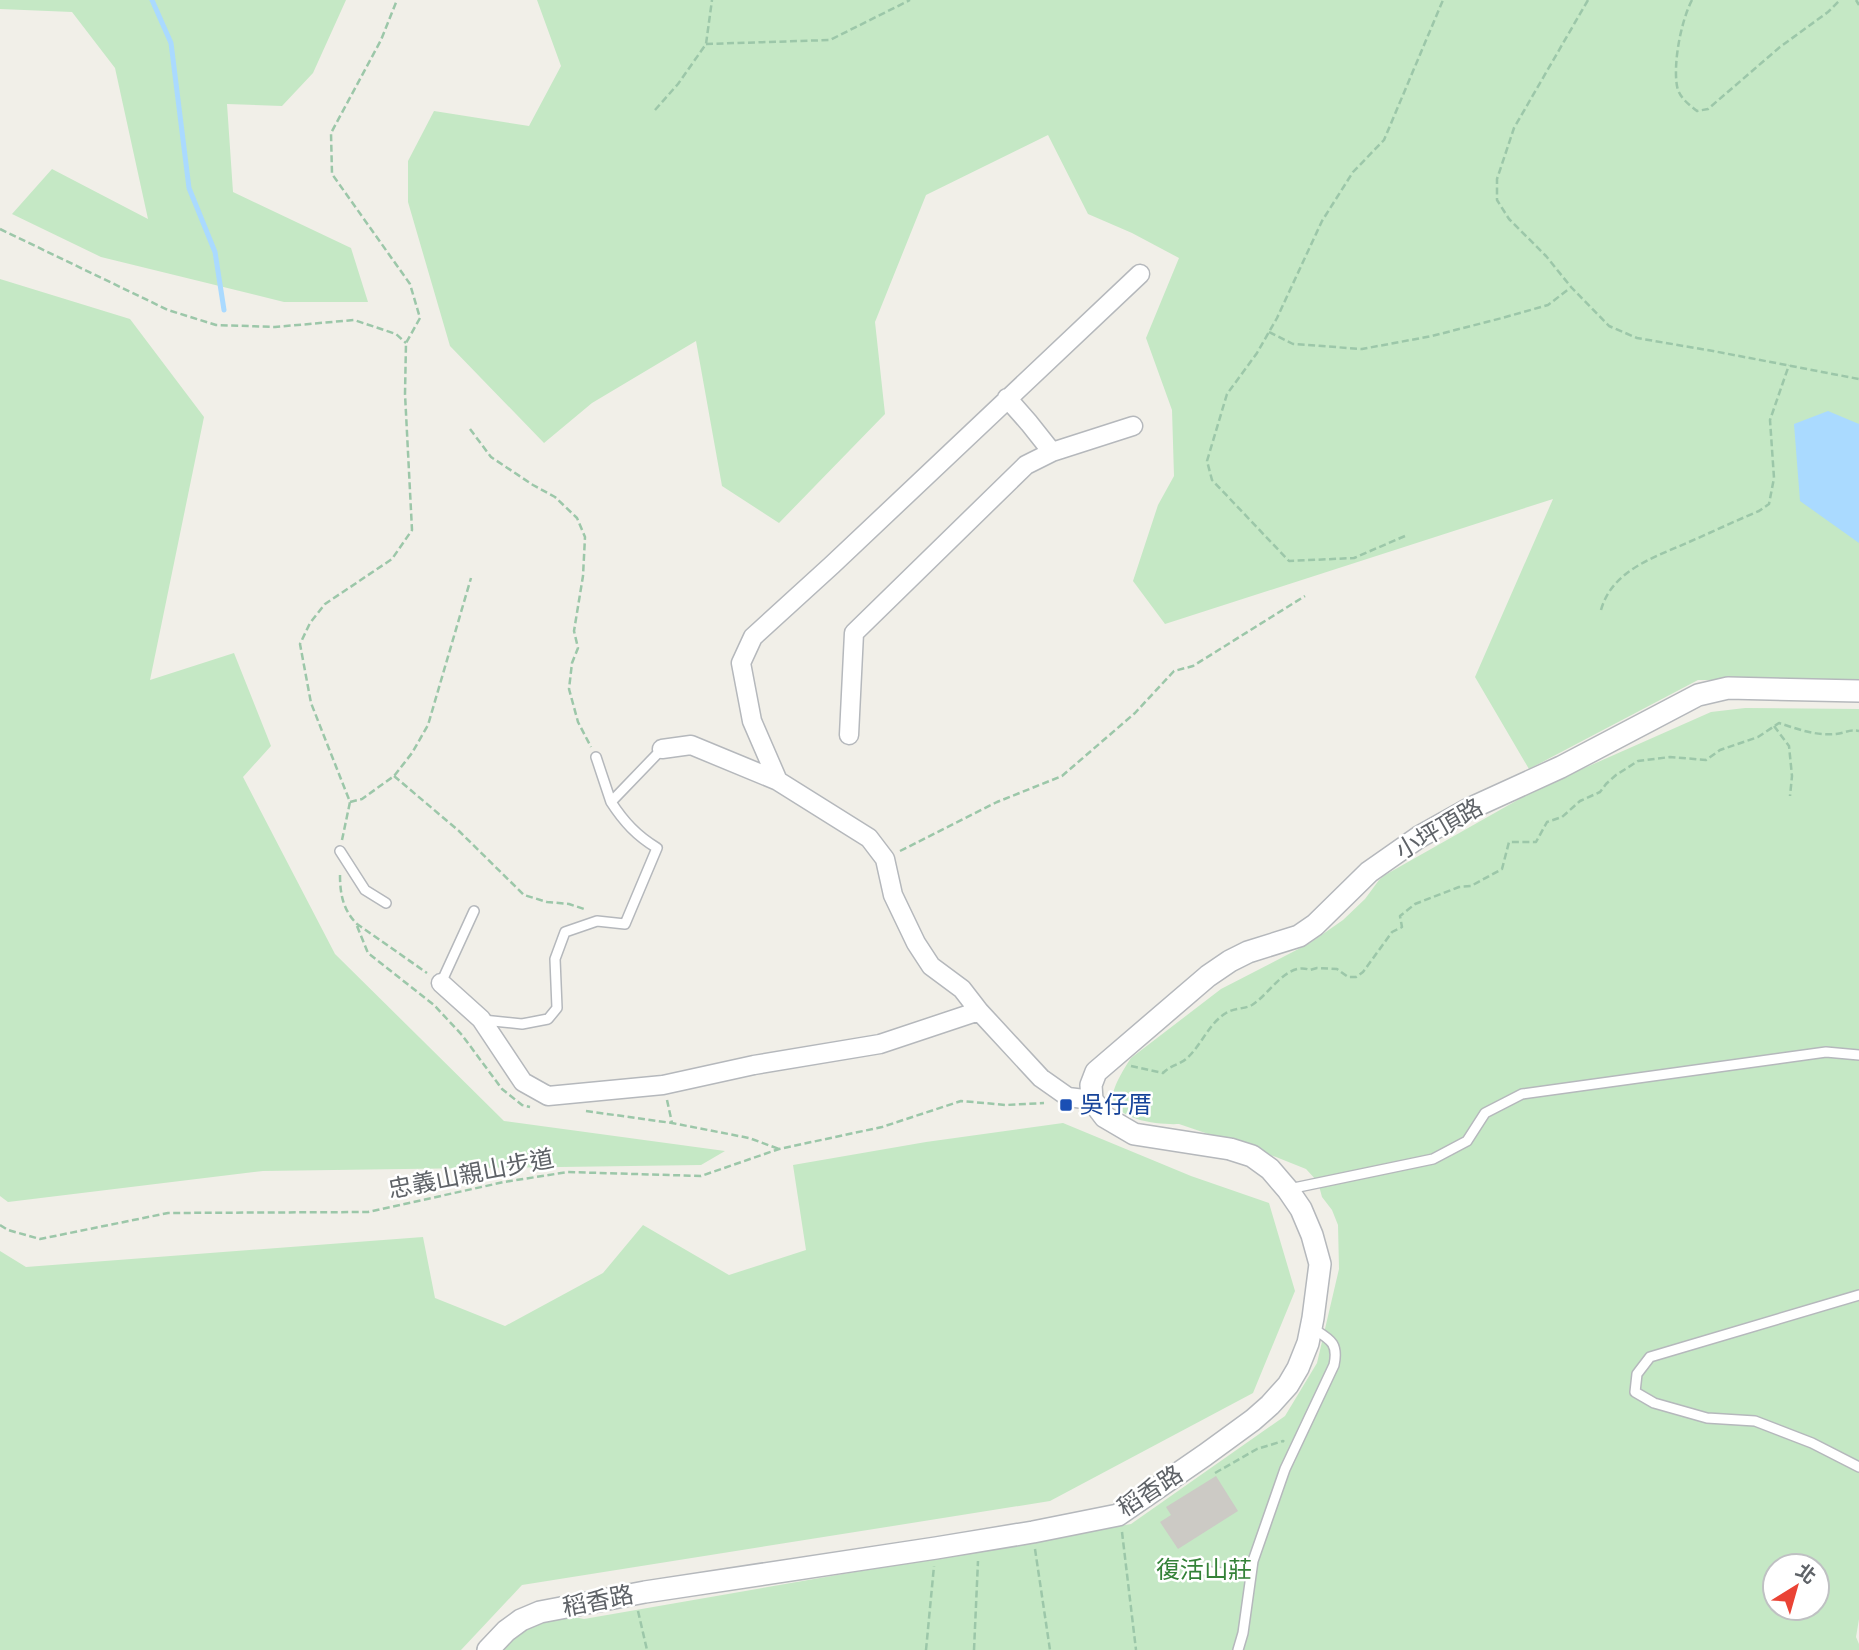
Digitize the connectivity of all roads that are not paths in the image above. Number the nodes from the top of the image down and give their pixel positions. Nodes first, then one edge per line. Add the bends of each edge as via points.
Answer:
1 (1140, 274) dead end
2 (1007, 398) junction
3 (1133, 426) dead end
4 (1052, 452) junction
5 (1859, 691) edge
6 (849, 735) dead end
7 (662, 750) joint
8 (596, 757) road end
9 (778, 781) junction
10 (611, 802) junction
11 (340, 852) road end
12 (386, 903) dead end
13 (474, 911) dead end
14 (441, 983) joint
15 (979, 1011) junction
16 (481, 1020) junction
17 (1859, 1055) edge
18 (1092, 1100) junction
19 (1288, 1190) junction
20 (1859, 1295) edge
21 (1311, 1328) junction
22 (1859, 1467) edge
23 (1253, 1561) junction
24 (1191, 1565) dead end
25 (488, 1650) edge
26 (1238, 1650) edge

1 - 2 street
2 - 4 street
2 - 9 street via 753,637 741,663 752,721
3 - 4 street
4 - 6 street via 1026,465 854,633
5 - 18 street, 小坪頂路 via 1728,688 1698,695 1469,809 1369,872 1299,936 1248,953 1208,976 1096,1072
7 - 9 street via 691,745
7 - 10 lane
8 - 10 lane
9 - 15 street via 869,838 885,859 893,895 916,943 931,966 962,989
10 - 16 lane via 639,837 657,848 625,924 597,921 565,932 555,959 557,1008 548,1019 522,1024
11 - 12 lane via 365,890
13 - 14 lane
14 - 16 street
15 - 16 street via 880,1044 663,1085 548,1096 523,1082
15 - 18 street via 1041,1078 1068,1097
17 - 19 lane via 1826,1052 1522,1094 1485,1113 1467,1141 1433,1159
18 - 19 street, 稻香路 via 1105,1117 1133,1134 1252,1156
19 - 21 street, 稻香路 via 1312,1234 1320,1264
20 - 22 lane via 1650,1357 1637,1374 1635,1392 1654,1403 1707,1418 1755,1421
21 - 23 lane via 1334,1344 1337,1354 1285,1469
21 - 25 street, 稻香路 via 1298,1368 1270,1405 1118,1515 540,1612 521,1620
23 - 24 lane via 1234,1572 1209,1573
23 - 26 lane

